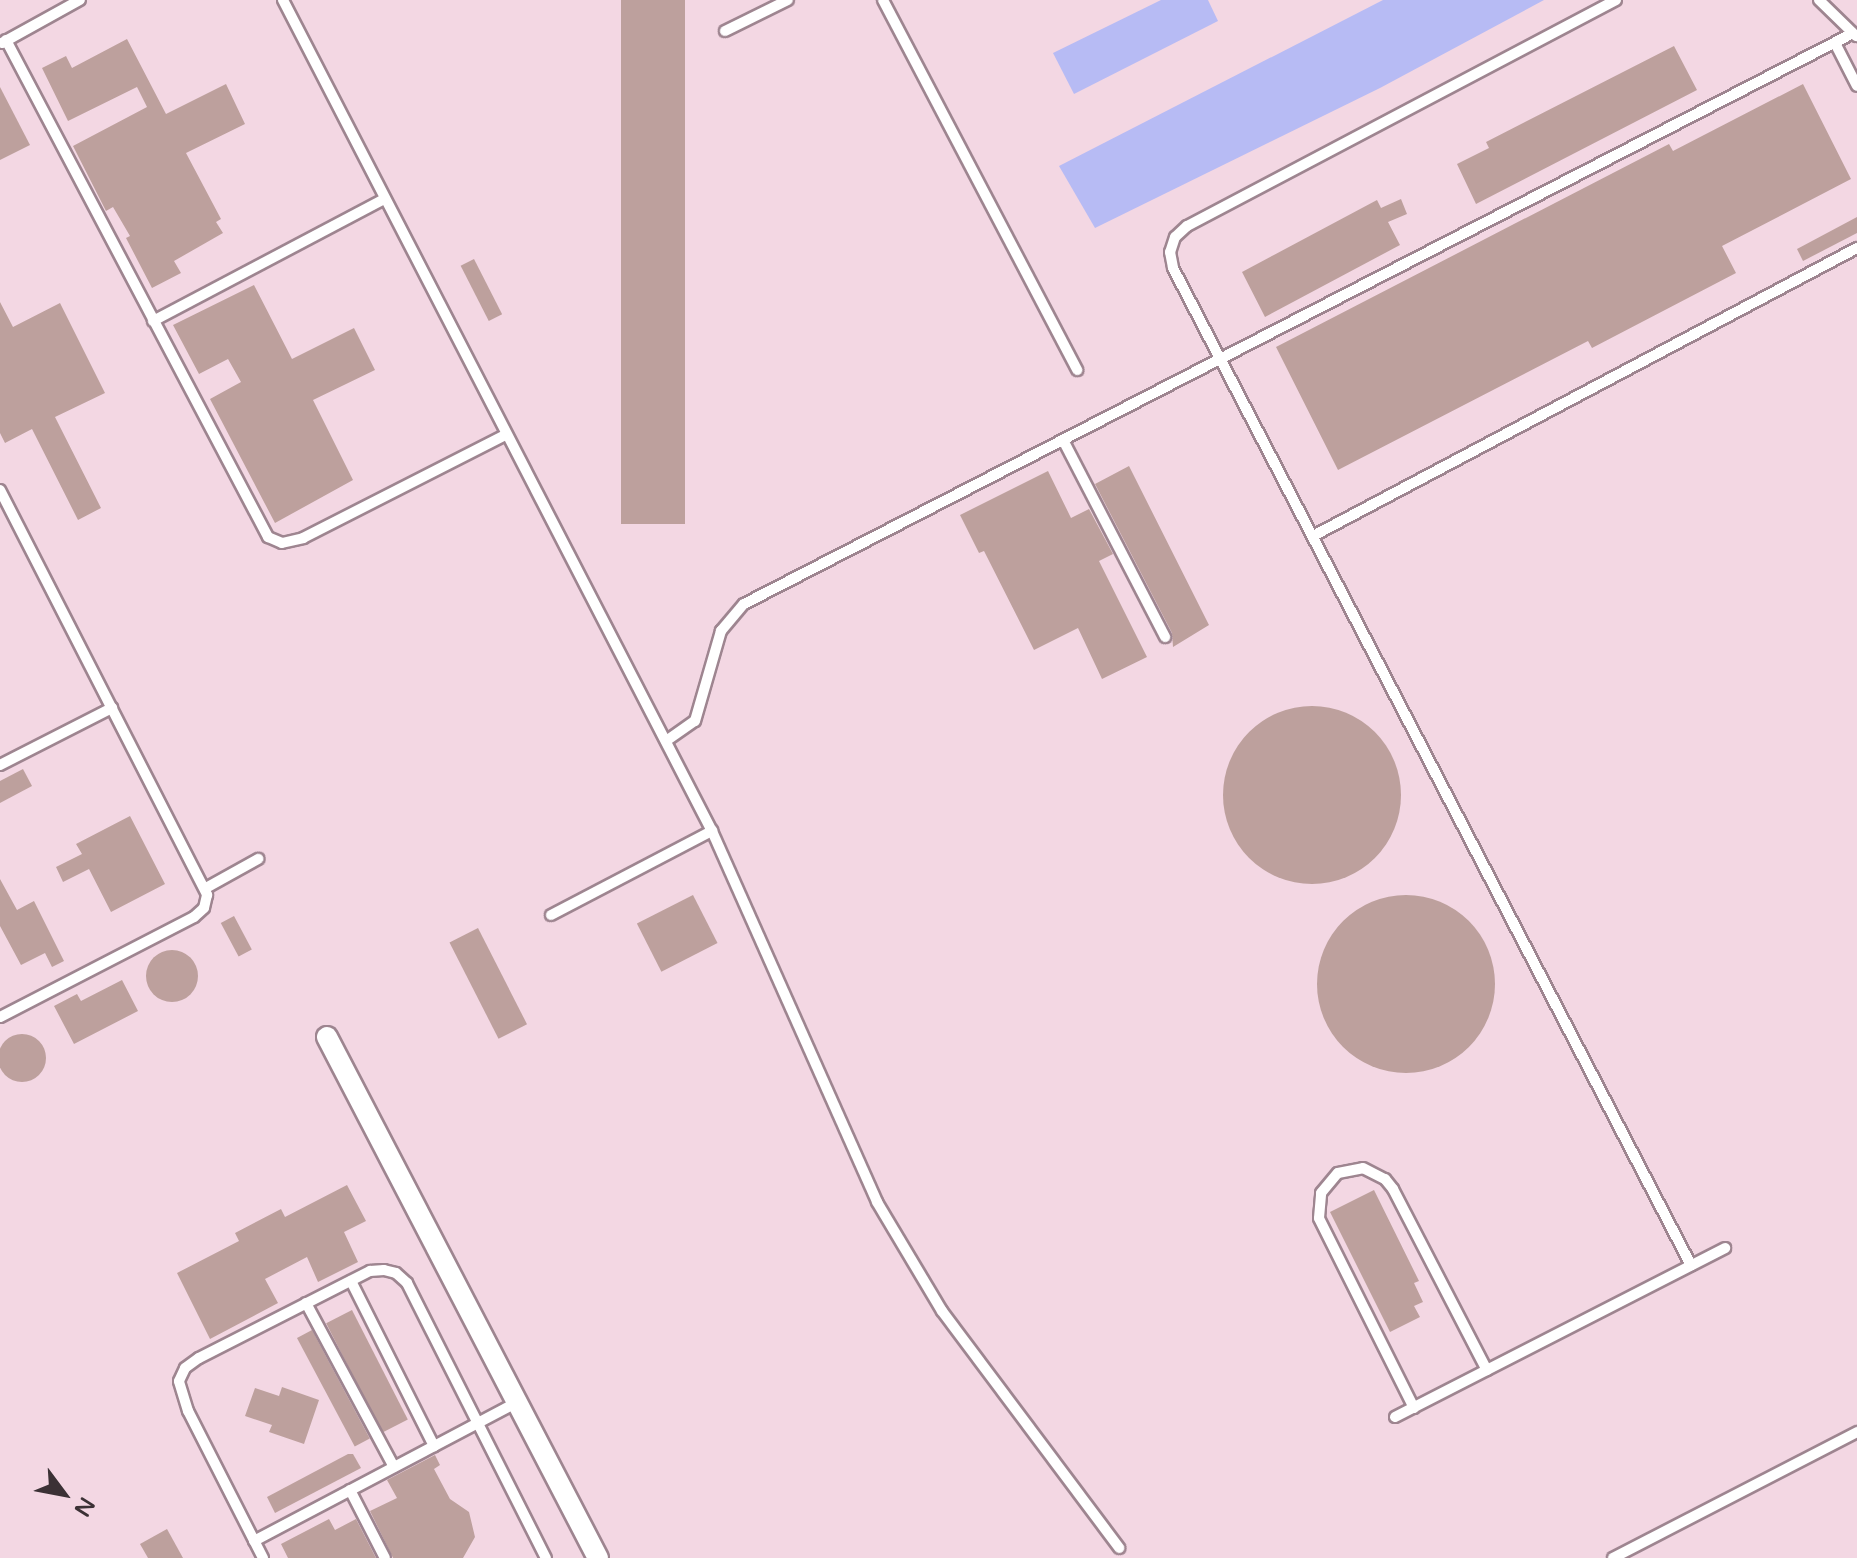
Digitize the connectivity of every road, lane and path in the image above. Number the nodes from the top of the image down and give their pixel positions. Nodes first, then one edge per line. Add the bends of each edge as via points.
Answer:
1 (80, 0) edge
2 (283, 0) edge
3 (788, 0) edge
4 (883, 0) edge
5 (1616, 0) edge
6 (1819, 0) edge
7 (725, 31) dead end
8 (1855, 35) edge
9 (3, 42) edge
10 (1835, 43) junction
11 (1857, 86) edge
12 (384, 199) junction
13 (1857, 248) edge
14 (153, 321) junction
15 (1221, 360) junction
16 (1077, 370) dead end
17 (505, 435) junction
18 (1063, 440) junction
19 (0, 490) edge
20 (1313, 536) junction
21 (1165, 637) dead end
22 (112, 708) junction
23 (666, 741) junction
24 (0, 765) edge
25 (712, 831) junction
26 (258, 859) dead end
27 (206, 888) junction
28 (551, 915) dead end
29 (0, 1017) edge
30 (327, 1037) dead end
31 (1725, 1248) dead end
32 (1691, 1265) junction
33 (351, 1281) junction
34 (306, 1303) junction
35 (1487, 1370) junction
36 (519, 1402) junction
37 (1414, 1408) junction
38 (1395, 1417) dead end
39 (477, 1423) junction
40 (1857, 1432) edge
41 (434, 1446) junction
42 (394, 1467) junction
43 (350, 1490) junction
44 (254, 1541) junction
45 (1119, 1548) dead end
46 (596, 1557) edge
47 (263, 1558) edge
48 (385, 1558) edge
49 (546, 1558) edge
50 (1613, 1558) edge

1 - 9 lane
2 - 12 lane
3 - 7 lane
4 - 16 lane
5 - 15 lane via 1180,231 1171,244 1171,261
6 - 8 lane
8 - 10 lane
9 - 14 lane
10 - 11 lane
10 - 15 lane
12 - 14 lane
12 - 17 lane
13 - 20 lane
14 - 17 lane via 263,532 275,541 303,538
15 - 18 lane
15 - 20 lane
17 - 23 lane
18 - 21 lane
18 - 23 lane via 744,604 721,631 695,721
19 - 22 lane
20 - 32 lane
22 - 24 lane
22 - 27 lane
23 - 25 lane
25 - 28 lane
25 - 45 lane via 858,1164 898,1239 967,1346
26 - 27 lane
27 - 29 lane via 206,902 194,917
30 - 36 street
31 - 32 lane
32 - 35 lane
33 - 34 lane
33 - 39 lane via 384,1270 407,1283
33 - 41 lane
34 - 42 lane
34 - 44 lane via 199,1358 185,1368 179,1381 188,1411
35 - 37 lane
35 - 37 lane via 1393,1189 1375,1172 1338,1173 1321,1193 1319,1218
36 - 39 lane
36 - 46 street
37 - 38 lane
39 - 41 lane
39 - 49 lane
40 - 50 lane
41 - 42 lane
42 - 43 lane
43 - 44 lane
43 - 48 lane
44 - 47 lane

